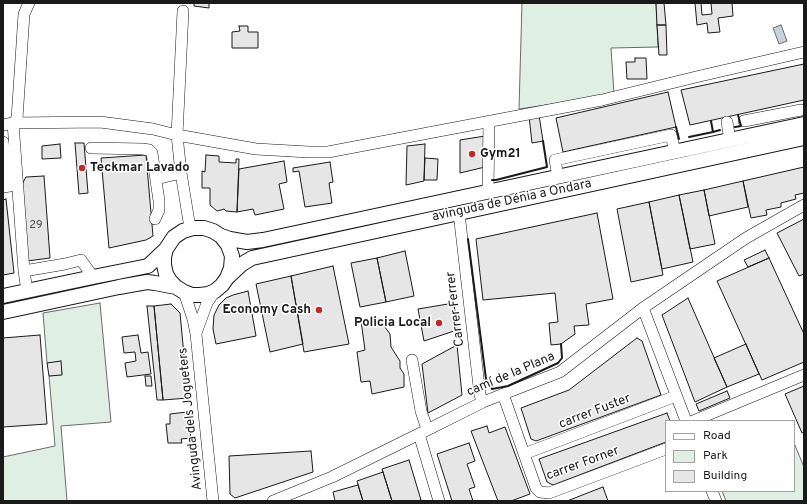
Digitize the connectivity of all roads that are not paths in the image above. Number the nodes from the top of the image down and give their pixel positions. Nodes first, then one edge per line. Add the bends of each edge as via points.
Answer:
1 (29, 3) edge
2 (183, 11) dead end
3 (804, 52) edge
4 (801, 110) dead end
5 (774, 115) junction
6 (744, 121) dead end
7 (489, 122) junction
8 (727, 122) dead end
9 (8, 124) edge
10 (804, 124) edge
11 (776, 130) junction
12 (177, 135) junction
13 (804, 138) edge
14 (730, 140) junction
15 (3, 142) edge
16 (91, 148) dead end
17 (181, 173) junction
18 (156, 179) junction
19 (3, 187) edge
20 (488, 192) junction
21 (804, 205) edge
22 (459, 213) junction
23 (155, 219) dead end
24 (190, 228) junction
25 (221, 236) junction
26 (166, 249) junction
27 (24, 271) junction
28 (93, 277) junction
29 (227, 278) junction
30 (180, 290) junction
31 (27, 291) junction
32 (215, 291) junction
33 (3, 296) edge
34 (643, 308) junction
35 (3, 312) edge
36 (196, 334) junction
37 (412, 360) dead end
38 (804, 375) edge
39 (503, 394) junction
40 (676, 396) junction
41 (483, 402) junction
42 (686, 420) edge
43 (695, 420) edge
44 (423, 432) junction
45 (665, 449) edge
46 (524, 454) junction
47 (213, 501) edge
48 (273, 501) edge
49 (439, 501) edge

1 - 9 street via 24,14 17,119
2 - 12 street
3 - 7 street via 602,100
4 - 5 street
5 - 6 street
5 - 11 street
7 - 12 street via 328,152 256,149
7 - 20 street
8 - 14 street
9 - 12 street via 100,122
9 - 27 street
10 - 11 main road, avinguda de Dénia a Ondara
11 - 14 main road, avinguda de Dénia a Ondara
12 - 17 street
13 - 22 main road, avinguda de Dénia a Ondara
14 - 20 main road, avinguda de Dénia a Ondara
15 - 19 street via 10,186
16 - 18 street via 149,150 152,153
17 - 18 street
17 - 24 street
18 - 23 street via 159,210
20 - 25 main road, avinguda de Dénia a Ondara via 262,240 247,242
21 - 34 street, camí de la Plana via 746,238
22 - 29 main road, avinguda de Dénia a Ondara via 252,258
22 - 41 street, Carrer Ferrer via 479,388
24 - 25 main road via 204,228
24 - 26 main road via 174,237
25 - 29 main road via 232,256
26 - 28 main road via 148,266
26 - 30 main road via 166,274
27 - 28 street via 81,260
27 - 31 street
28 - 31 main road
29 - 32 main road
30 - 32 main road via 192,295
30 - 35 main road via 147,282
30 - 36 street, Avinguda dels Jogueters via 193,319
31 - 33 main road
32 - 36 street, Avinguda dels Jogueters via 207,303
34 - 39 street, camí de la Plana via 560,372
34 - 40 street
36 - 47 street, Avinguda dels Jogueters
37 - 44 street
38 - 43 street
39 - 41 street, camí de la Plana
39 - 46 street, carrer Forner
40 - 42 street
40 - 46 street, carrer Fuster
41 - 44 street, camí de la Plana
44 - 48 street, camí de la Plana via 332,477
44 - 49 street
45 - 46 street, carrer Forner via 549,493 540,492 536,488

